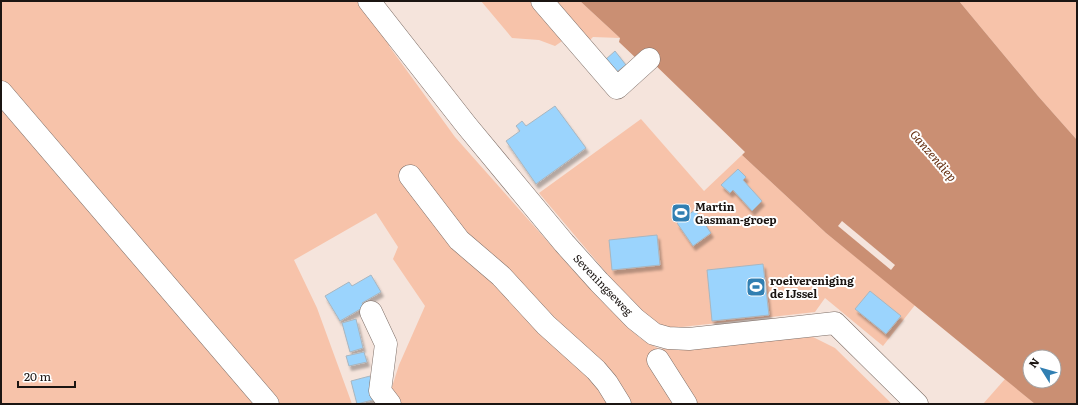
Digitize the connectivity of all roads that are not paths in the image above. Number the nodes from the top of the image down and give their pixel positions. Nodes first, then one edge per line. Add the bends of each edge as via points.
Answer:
1 (369, 1) edge
2 (542, 1) edge
3 (649, 60) dead end
4 (1, 92) edge
5 (410, 176) dead end
6 (371, 312) dead end
7 (658, 360) dead end
8 (268, 404) edge
9 (390, 404) edge
10 (620, 404) edge
11 (686, 404) edge
12 (917, 404) edge

1 - 12 street, Seveningseweg via 467,126 564,243 625,308 654,334 689,339 835,323
2 - 3 street via 617,88
4 - 8 street
5 - 10 street via 459,240 501,276 546,324 596,370
6 - 9 street via 386,344 380,391
7 - 11 street

